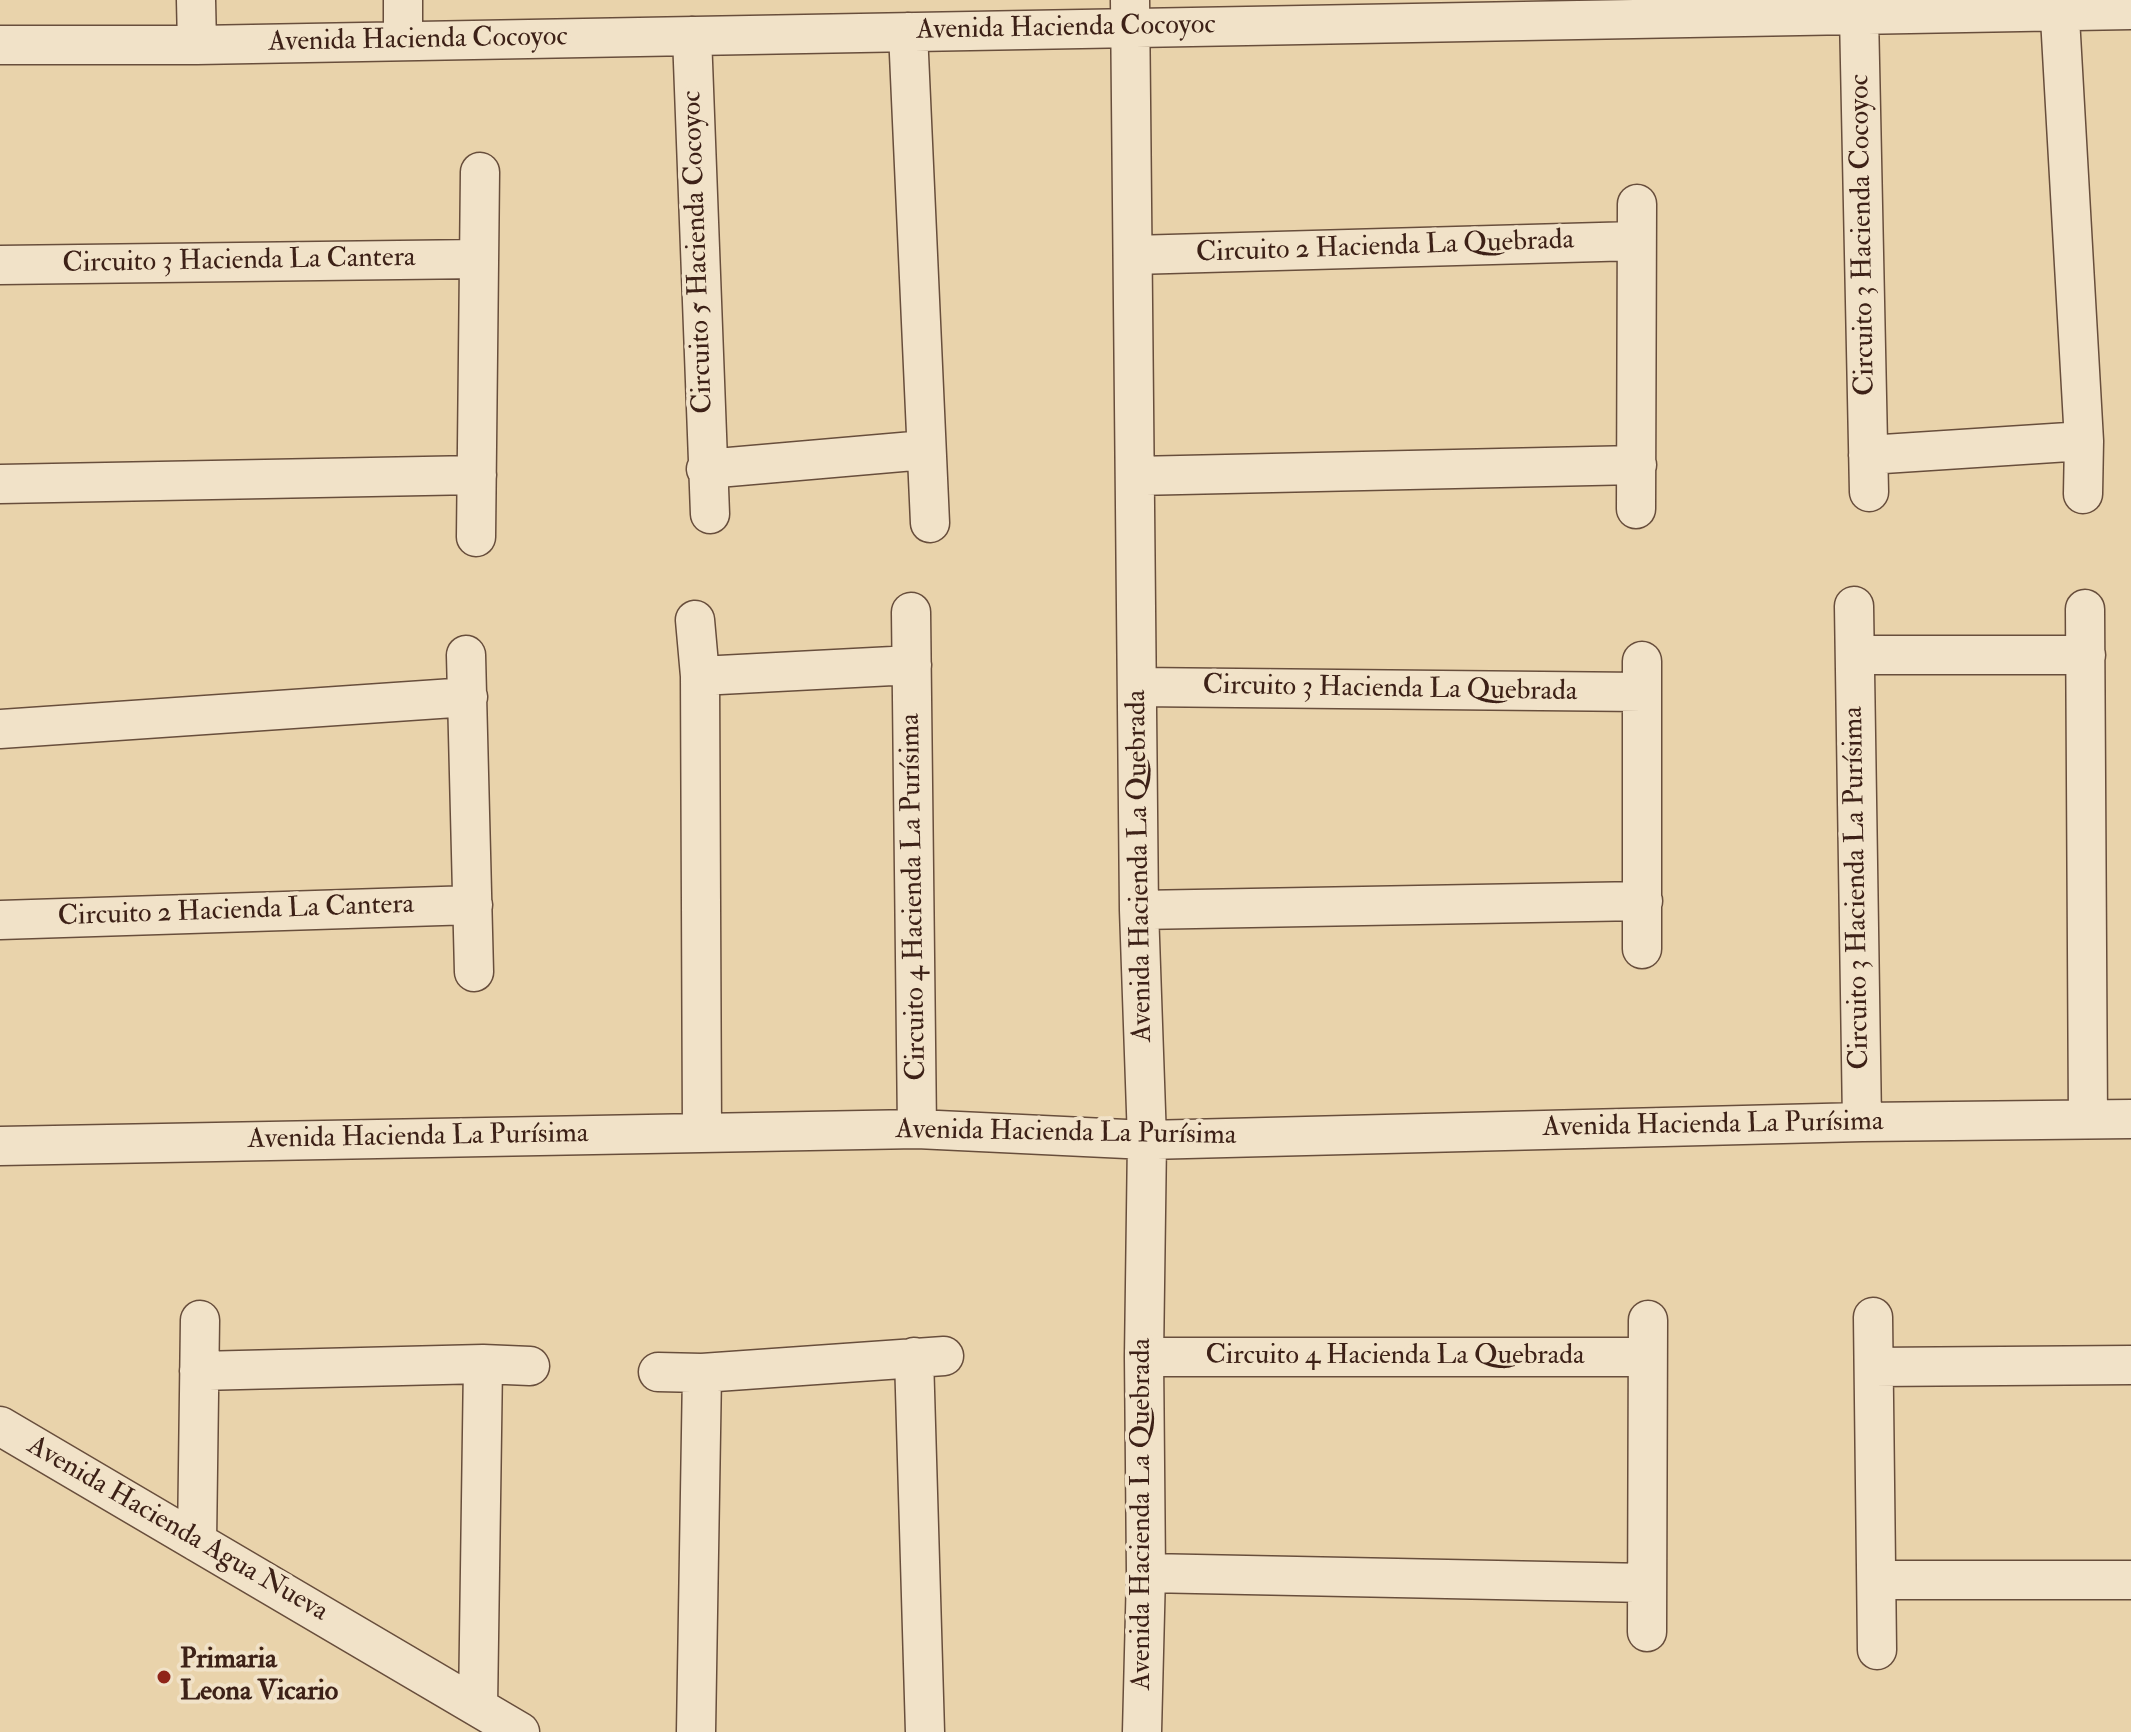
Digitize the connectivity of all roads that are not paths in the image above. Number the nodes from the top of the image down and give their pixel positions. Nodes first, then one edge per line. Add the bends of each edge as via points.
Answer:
1 (196, 0) edge
2 (403, 0) edge
3 (2059, 6) edge
4 (1812, 8) edge
5 (1597, 10) edge
6 (2131, 10) edge
7 (1370, 12) edge
8 (1131, 14) edge
9 (1859, 15) junction
10 (908, 32) junction
11 (692, 36) junction
12 (403, 41) junction
13 (0, 45) edge
14 (197, 45) junction
15 (480, 172) dead end
16 (1133, 255) junction
17 (479, 259) junction
18 (0, 265) edge
19 (2084, 441) junction
20 (925, 450) junction
21 (1637, 465) junction
22 (706, 469) junction
23 (477, 475) junction
24 (1135, 476) junction
25 (0, 484) edge
26 (2083, 494) dead end
27 (1636, 509) dead end
28 (710, 514) dead end
29 (930, 523) dead end
30 (476, 537) dead end
31 (1854, 606) dead end
32 (2085, 609) dead end
33 (911, 612) dead end
34 (695, 620) dead end
35 (466, 655) dead end
36 (1855, 655) junction
37 (2086, 655) junction
38 (912, 665) junction
39 (700, 676) junction
40 (1137, 687) junction
41 (468, 697) junction
42 (0, 729) edge
43 (1643, 901) junction
44 (473, 905) junction
45 (1139, 910) junction
46 (0, 920) edge
47 (1642, 949) dead end
48 (474, 972) dead end
49 (2088, 1119) junction
50 (2131, 1119) edge
51 (1862, 1122) junction
52 (917, 1129) junction
53 (702, 1132) junction
54 (1147, 1140) junction
55 (0, 1146) edge
56 (1873, 1317) dead end
57 (200, 1320) dead end
58 (1648, 1320) dead end
59 (1144, 1357) junction
60 (1647, 1357) junction
61 (483, 1364) junction
62 (2131, 1365) edge
63 (530, 1366) dead end
64 (1874, 1367) junction
65 (199, 1371) junction
66 (658, 1372) dead end
67 (702, 1373) junction
68 (0, 1426) edge
69 (197, 1542) junction
70 (1146, 1573) junction
71 (1877, 1580) junction
72 (2131, 1580) edge
73 (1647, 1583) junction
74 (1647, 1632) dead end
75 (1877, 1650) dead end
76 (478, 1707) junction
77 (516, 1731) edge
78 (696, 1732) edge
79 (925, 1732) edge
80 (1142, 1732) edge

1 - 14 street
2 - 12 street
3 - 6 street, Avenida Hacienda Cocoyoc
3 - 9 street, Avenida Hacienda Cocoyoc
3 - 19 street
4 - 5 street, Avenida Hacienda Cocoyoc
4 - 9 street, Avenida Hacienda Cocoyoc
5 - 7 street, Avenida Hacienda Cocoyoc
7 - 8 street, Avenida Hacienda Cocoyoc
8 - 10 street, Avenida Hacienda Cocoyoc
8 - 16 street, Avenida Hacienda La Quebrada
9 - 19 street, Circuito 3 Hacienda Cocoyoc via 1868,474
10 - 11 street, Avenida Hacienda Cocoyoc
10 - 20 street
11 - 12 street, Avenida Hacienda Cocoyoc
11 - 22 street, Circuito 5 Hacienda Cocoyoc
12 - 14 street, Avenida Hacienda Cocoyoc
13 - 14 street, Avenida Hacienda Cocoyoc
15 - 17 street
16 - 21 street, Circuito 2 Hacienda La Quebrada via 1637,222
16 - 24 street, Avenida Hacienda La Quebrada
17 - 18 street, Circuito 3 Hacienda La Cantera
17 - 23 street
19 - 26 street
20 - 22 street
20 - 29 street
21 - 24 street
21 - 27 street, Circuito 2 Hacienda La Quebrada
22 - 28 street, Circuito 5 Hacienda Cocoyoc
23 - 25 street
23 - 30 street
24 - 40 street, Avenida Hacienda La Quebrada
31 - 36 street, Circuito 3 Hacienda La Purísima
32 - 37 street
33 - 38 street, Circuito 4 Hacienda La Purísima
34 - 39 street
35 - 41 street
36 - 37 street
36 - 51 street, Circuito 3 Hacienda La Purísima
37 - 49 street
38 - 39 street
38 - 52 street, Circuito 4 Hacienda La Purísima
39 - 53 street
40 - 43 street, Circuito 3 Hacienda La Quebrada via 1642,677
40 - 45 street, Avenida Hacienda La Quebrada
41 - 42 street
41 - 44 street
43 - 45 street
43 - 47 street, Circuito 3 Hacienda La Quebrada
44 - 46 street, Circuito 2 Hacienda La Cantera
44 - 48 street
45 - 54 street, Avenida Hacienda La Quebrada
49 - 50 street, Avenida Hacienda La Purísima
49 - 51 street, Avenida Hacienda La Purísima
51 - 54 street, Avenida Hacienda La Purísima
52 - 53 street, Avenida Hacienda La Purísima
52 - 54 street, Avenida Hacienda La Purísima
53 - 55 street, Avenida Hacienda La Purísima
54 - 59 street, Avenida Hacienda La Quebrada
56 - 64 street
57 - 65 street
58 - 60 street
59 - 60 street, Circuito 4 Hacienda La Quebrada
59 - 70 street, Avenida Hacienda La Quebrada
60 - 73 street
61 - 63 street
61 - 65 street
61 - 76 street
62 - 64 street
64 - 71 street
65 - 69 street
66 - 67 street
67 - 78 street
67 - 79 street via 929,1357
68 - 69 street, Avenida Hacienda Agua Nueva
69 - 76 street, Avenida Hacienda Agua Nueva
70 - 73 street
70 - 80 street, Avenida Hacienda La Quebrada
71 - 72 street
71 - 75 street
73 - 74 street
76 - 77 street, Avenida Hacienda Agua Nueva

